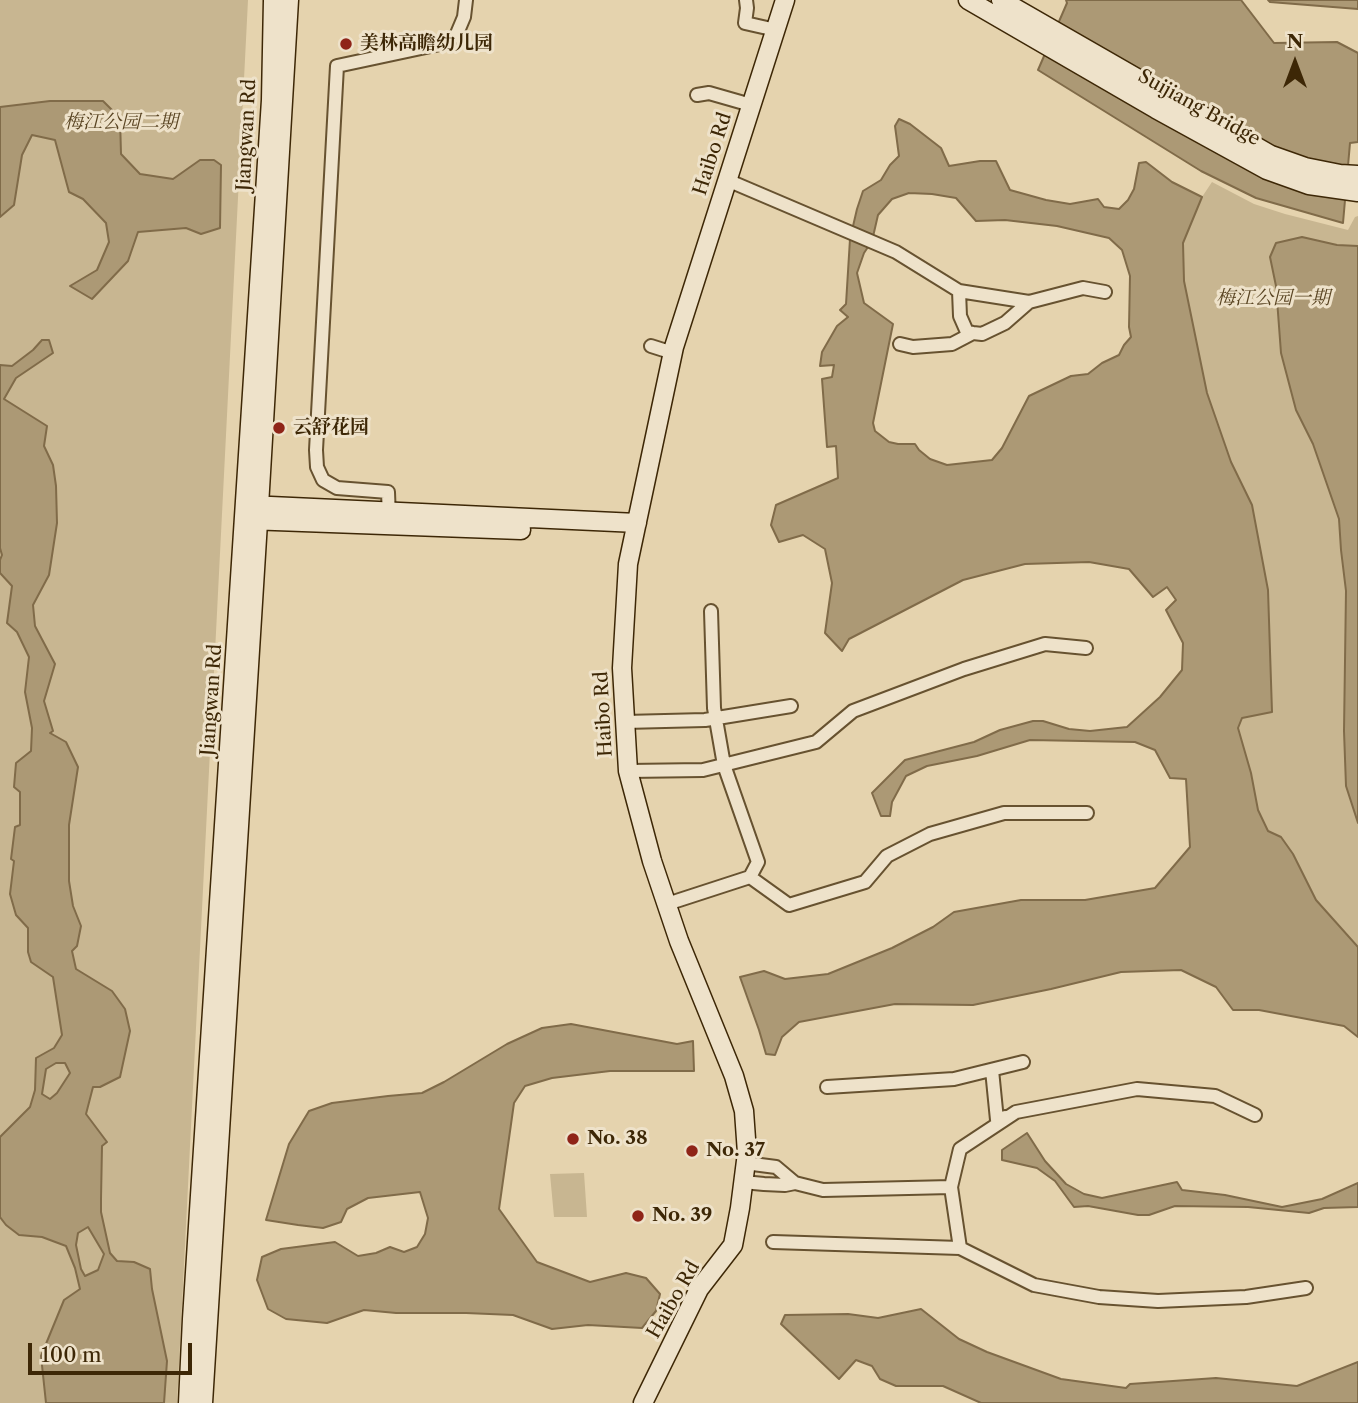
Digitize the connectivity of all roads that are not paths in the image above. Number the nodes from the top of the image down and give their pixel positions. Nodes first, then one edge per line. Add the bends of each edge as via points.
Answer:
1 (273, 0) edge
2 (289, 0) edge
3 (466, 0) edge
4 (746, 0) edge
5 (785, 0) edge
6 (968, 0) edge
7 (1001, 0) edge
8 (776, 30) junction
9 (1037, 30) junction
10 (697, 95) dead end
11 (751, 105) junction
12 (727, 180) junction
13 (1356, 183) edge
14 (959, 291) junction
15 (1105, 292) dead end
16 (1029, 302) junction
17 (973, 333) junction
18 (900, 344) dead end
19 (651, 346) dead end
20 (673, 353) junction
21 (252, 513) junction
22 (389, 518) junction
23 (636, 529) junction
24 (711, 611) dead end
25 (1086, 649) dead end
26 (791, 706) dead end
27 (716, 719) junction
28 (625, 722) junction
29 (724, 765) junction
30 (628, 771) junction
31 (1087, 814) dead end
32 (750, 877) junction
33 (667, 904) junction
34 (1023, 1062) dead end
35 (992, 1070) junction
36 (827, 1087) dead end
37 (1016, 1112) junction
38 (1255, 1115) dead end
39 (746, 1163) junction
40 (743, 1182) junction
41 (795, 1183) junction
42 (951, 1187) junction
43 (773, 1242) dead end
44 (960, 1248) junction
45 (1306, 1288) dead end
46 (188, 1403) edge
47 (203, 1403) edge
48 (643, 1403) edge

1 - 21 main road, Jiangwan Rd
2 - 21 main road, Jiangwan Rd
3 - 22 street via 456,36 440,44 337,66 317,467 323,480 337,488 388,492
4 - 8 street via 745,23
5 - 8 main road, Haibo Rd
6 - 9 main road
7 - 9 main road
8 - 11 main road, Haibo Rd
9 - 13 main road, Suijiang Bridge via 1271,155
10 - 11 street via 709,93
11 - 12 main road, Haibo Rd
12 - 14 street via 883,246
12 - 20 main road, Haibo Rd
14 - 16 street
14 - 17 street via 960,316 967,332
15 - 16 street via 1083,288
16 - 17 street via 1005,323 982,334
17 - 18 street via 952,344
19 - 20 street
20 - 23 main road, Haibo Rd
21 - 22 main road
21 - 46 main road, Jiangwan Rd
21 - 47 main road, Jiangwan Rd
22 - 23 main road
23 - 28 main road, Haibo Rd via 628,564 622,668
24 - 27 street
25 - 29 street via 1045,644 964,669 852,711 816,742
26 - 27 street
27 - 28 street
27 - 29 street
28 - 30 main road, Haibo Rd
29 - 30 street via 703,770
29 - 32 street via 758,862
30 - 33 main road, Haibo Rd
31 - 32 street via 1004,814 930,834 887,856 865,882 789,905
32 - 33 street
33 - 39 main road, Haibo Rd via 734,1076 744,1111
34 - 35 street
35 - 36 street via 954,1079
35 - 37 street via 997,1120
37 - 38 street via 1137,1089 1215,1096
37 - 42 street via 960,1149
39 - 40 main road, Haibo Rd
39 - 41 street via 776,1167
40 - 41 street
40 - 48 main road, Haibo Rd via 733,1245 699,1289
41 - 42 street via 823,1190
42 - 44 street
43 - 44 street
44 - 45 street via 1034,1285 1099,1297 1158,1301 1246,1297

